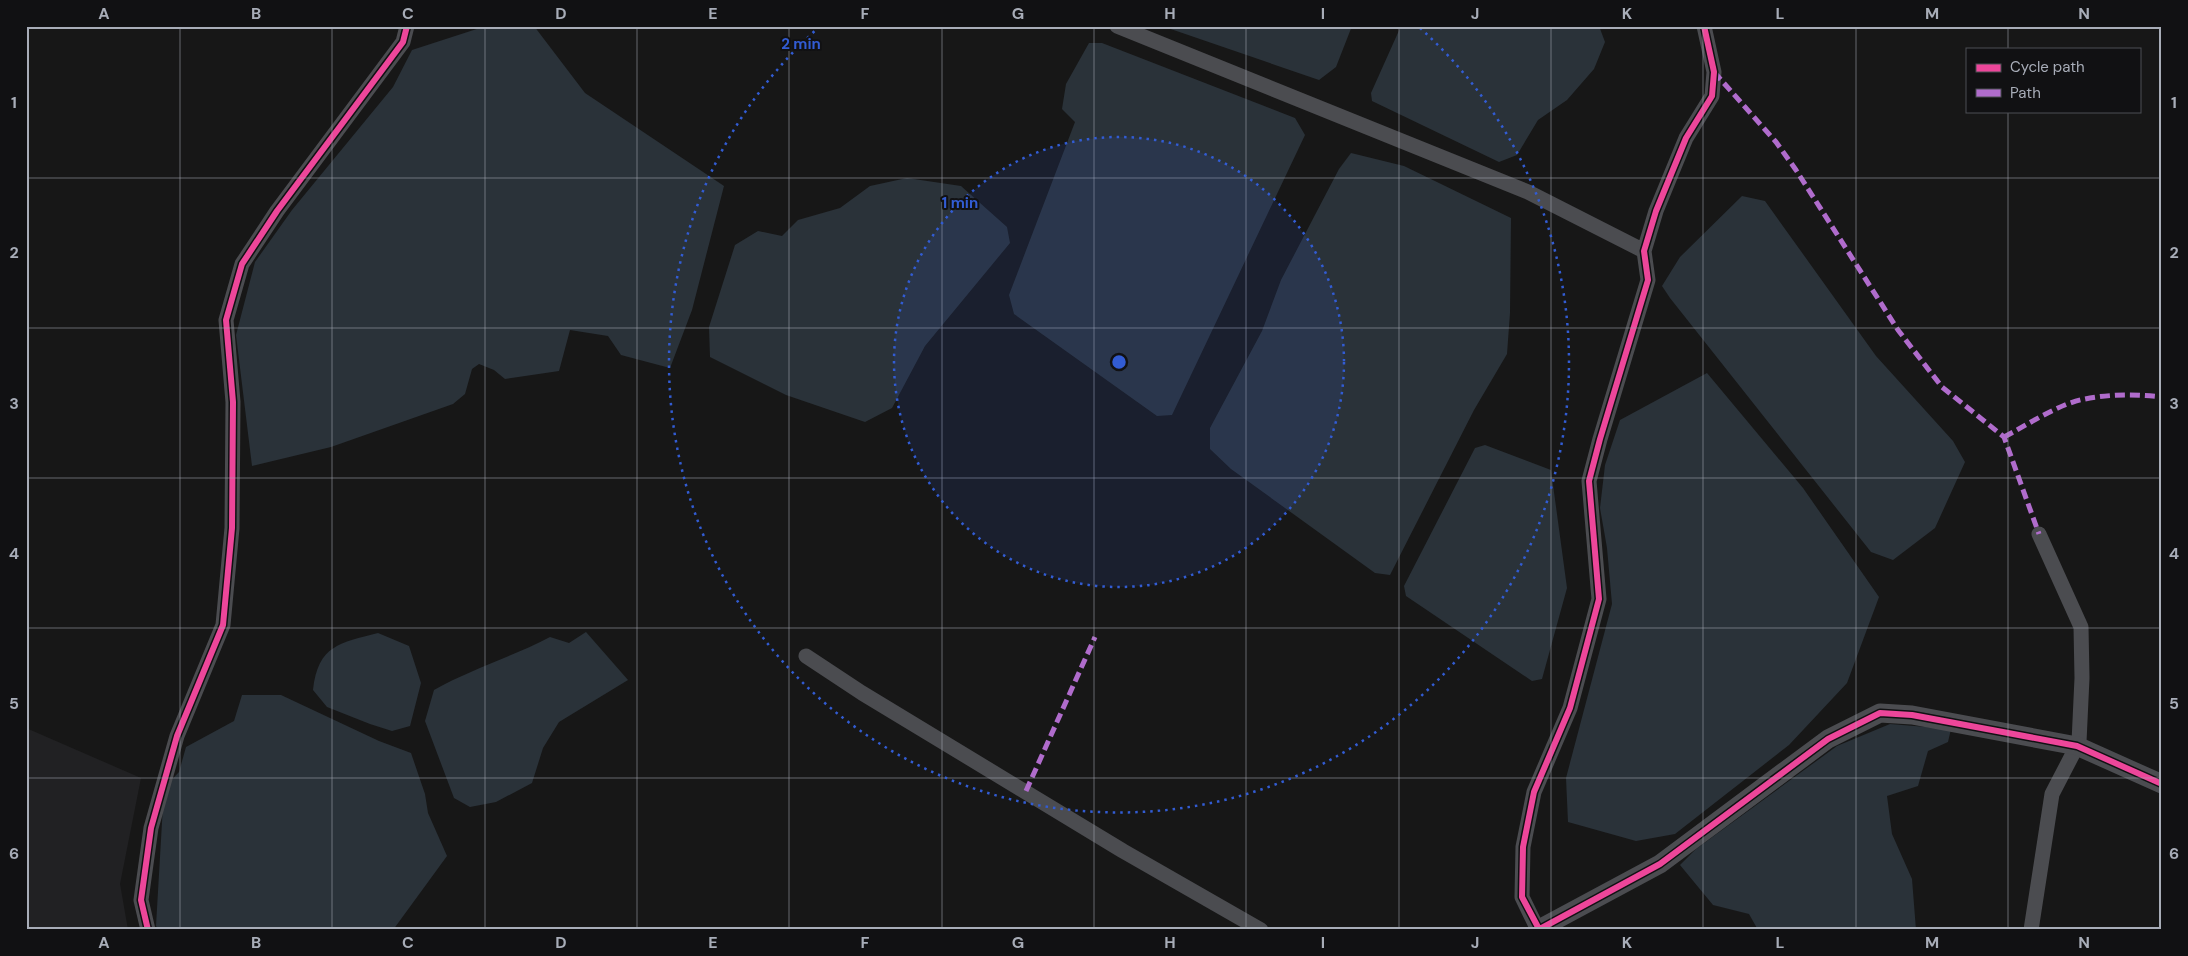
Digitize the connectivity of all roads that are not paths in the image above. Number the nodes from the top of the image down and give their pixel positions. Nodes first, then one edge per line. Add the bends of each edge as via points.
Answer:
1 (407, 26) edge
2 (1117, 26) edge
3 (1704, 26) edge
4 (1644, 251) junction
5 (2039, 534) dead end
6 (806, 656) dead end
7 (2077, 746) junction
8 (2162, 784) edge
9 (1538, 929) edge
10 (148, 930) edge
11 (1261, 930) edge
12 (2031, 930) edge

1 - 10 street via 403,42 277,211 242,264 226,320 233,402 232,528 223,625 177,736 151,828 141,900
2 - 4 street via 1528,192
3 - 4 street via 1714,72 1712,96 1686,138 1656,211
4 - 9 street via 1648,280 1589,481 1599,598 1570,708 1534,792 1524,847 1522,897
5 - 7 street via 2081,627 2082,678
6 - 11 street via 1123,851
7 - 8 street
7 - 9 street via 1880,712 1828,739 1660,864
7 - 12 street via 2052,794

